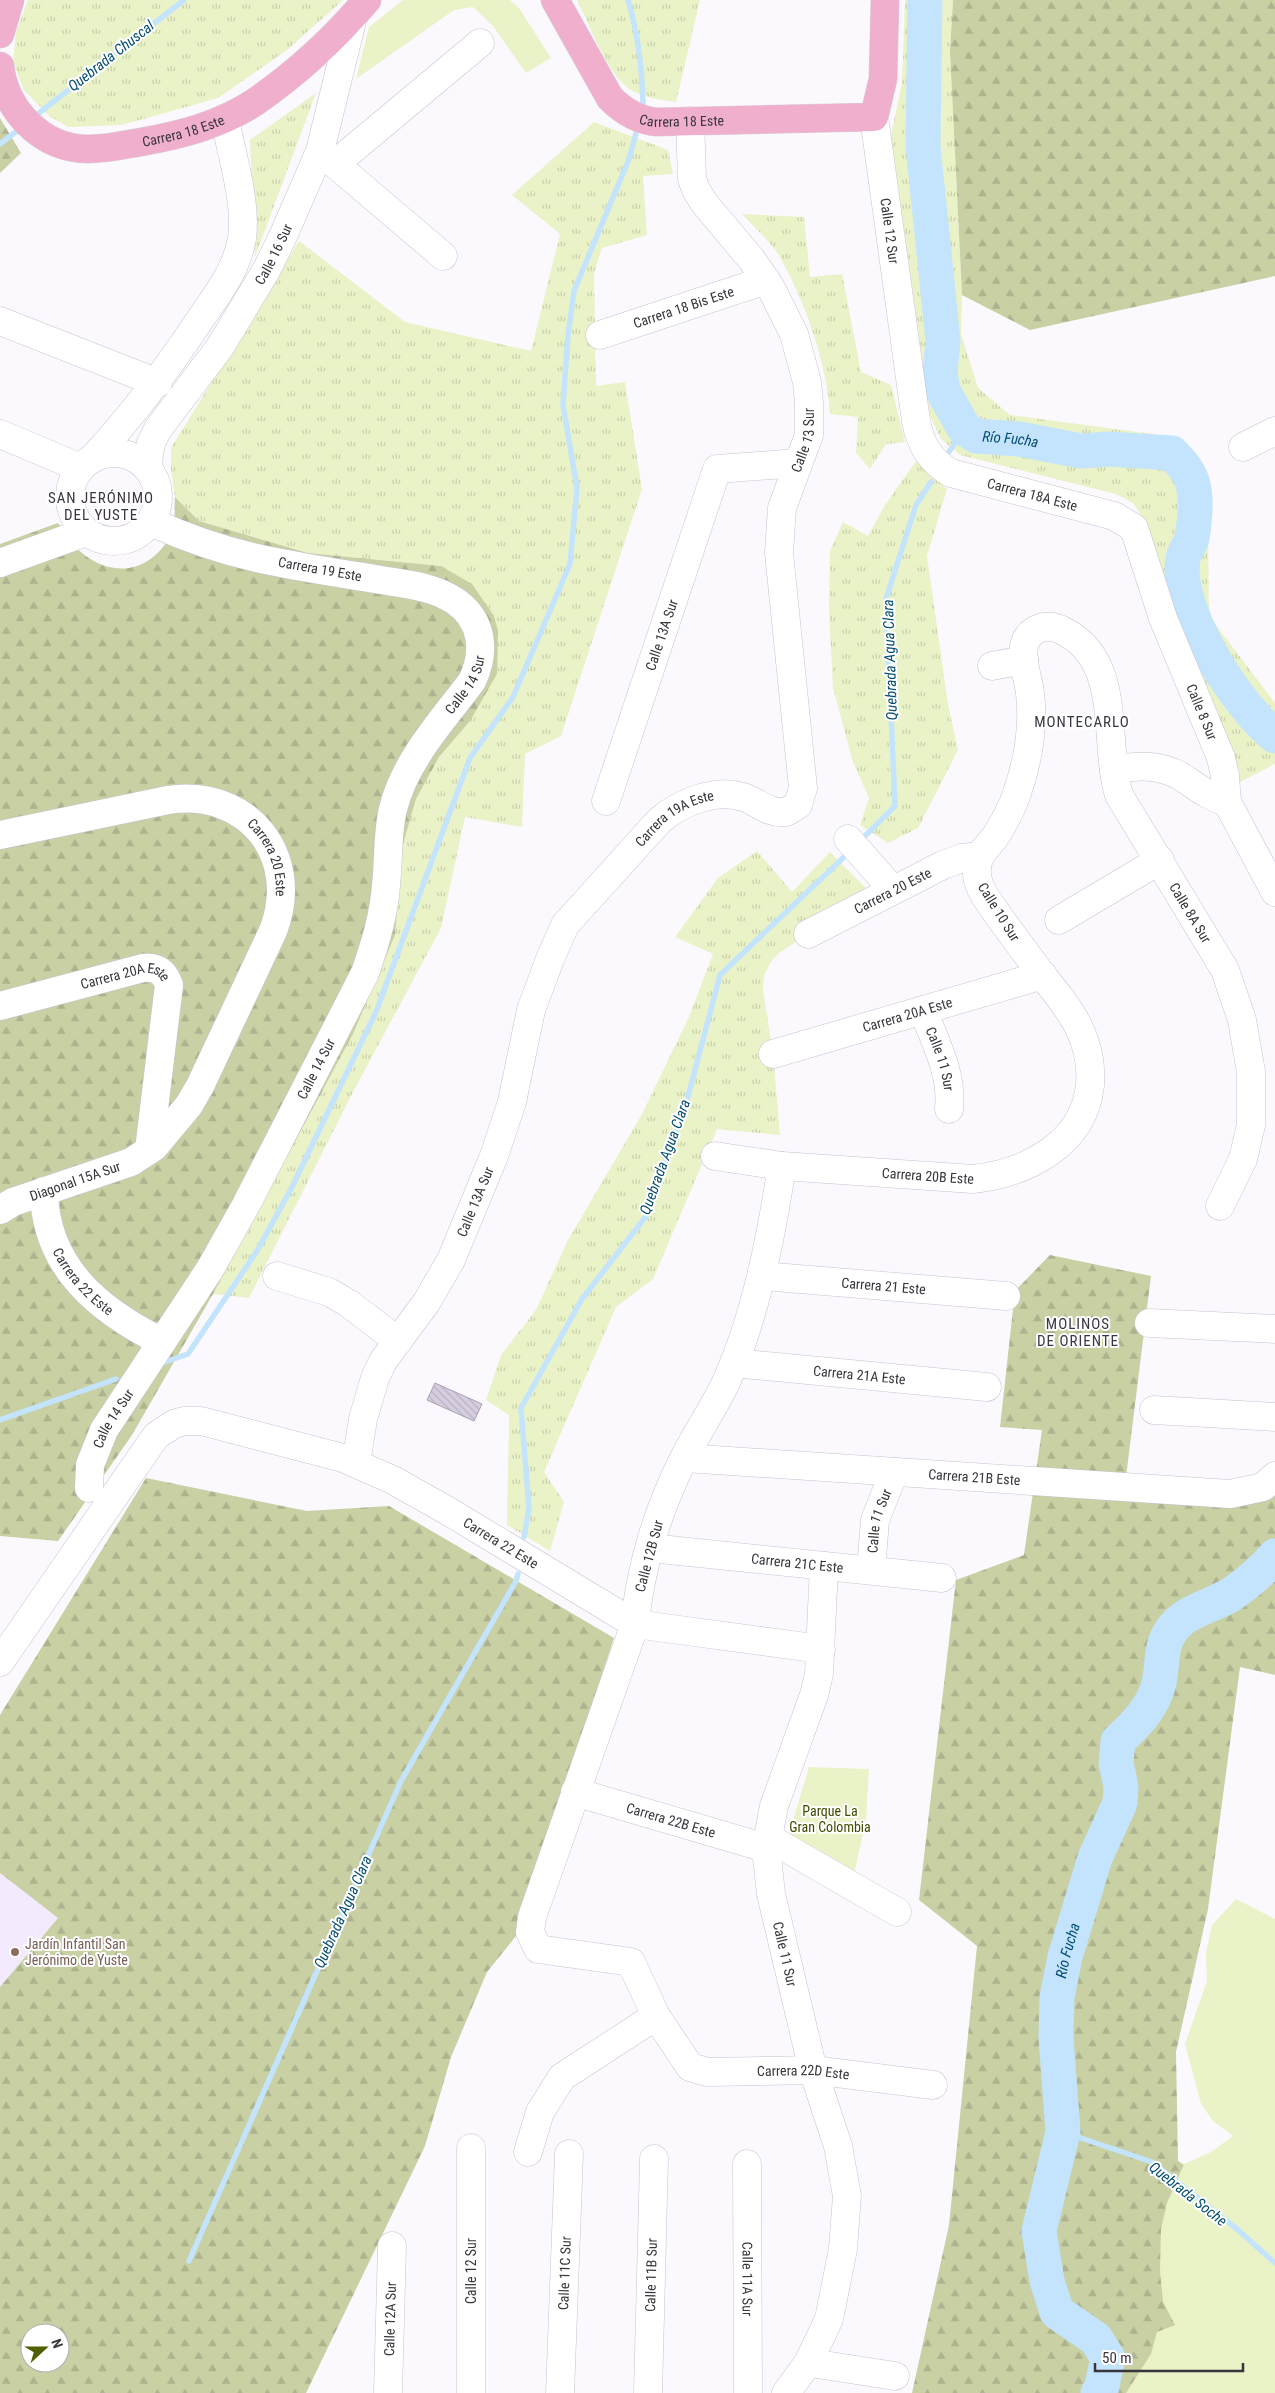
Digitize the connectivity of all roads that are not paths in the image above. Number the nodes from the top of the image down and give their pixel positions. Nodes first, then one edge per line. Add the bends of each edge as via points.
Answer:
1 (10, 0) edge
2 (555, 0) edge
3 (885, 0) edge
4 (360, 8) edge
5 (0, 26) edge
6 (0, 34) edge
7 (480, 43) dead end
8 (0, 66) edge
9 (874, 116) junction
10 (225, 118) junction
11 (690, 120) junction
12 (327, 157) junction
13 (442, 256) dead end
14 (766, 280) junction
15 (0, 321) edge
16 (600, 335) dead end
17 (158, 383) junction
18 (1275, 432) edge
19 (0, 434) edge
20 (1243, 447) dead end
21 (932, 459) joint
22 (87, 463) junction
23 (798, 463) junction
24 (147, 467) junction
25 (151, 522) junction
26 (1134, 528) joint
27 (86, 532) junction
28 (0, 563) edge
29 (478, 628) joint
30 (1025, 664) junction
31 (992, 666) dead end
32 (1114, 770) junction
33 (803, 788) joint
34 (606, 802) dead end
35 (1227, 802) junction
36 (0, 835) edge
37 (848, 839) dead end
38 (980, 856) junction
39 (1160, 860) junction
40 (893, 890) junction
41 (1275, 892) edge
42 (1059, 920) dead end
43 (565, 926) joint
44 (808, 934) dead end
45 (1043, 975) junction
46 (0, 1006) edge
47 (923, 1010) junction
48 (773, 1054) dead end
49 (949, 1109) dead end
50 (1063, 1141) joint
51 (149, 1150) junction
52 (715, 1156) dead end
53 (782, 1166) junction
54 (44, 1191) junction
55 (1220, 1206) dead end
56 (0, 1210) edge
57 (277, 1276) dead end
58 (762, 1276) junction
59 (1006, 1296) dead end
60 (1149, 1323) dead end
61 (1275, 1329) edge
62 (398, 1341) junction
63 (162, 1342) junction
64 (734, 1363) junction
65 (987, 1387) dead end
66 (1154, 1410) dead end
67 (1275, 1417) edge
68 (684, 1458) junction
69 (356, 1463) junction
70 (894, 1472) junction
71 (1269, 1481) edge
72 (89, 1488) dead end
73 (650, 1548) junction
74 (824, 1566) junction
75 (871, 1570) junction
76 (942, 1578) dead end
77 (635, 1624) junction
78 (821, 1649) junction
79 (0, 1662) edge
80 (575, 1792) junction
81 (767, 1843) junction
82 (897, 1912) dead end
83 (656, 2016) junction
84 (813, 2070) junction
85 (932, 2085) dead end
86 (470, 2148) dead end
87 (528, 2152) dead end
88 (569, 2154) dead end
89 (654, 2159) dead end
90 (747, 2164) dead end
91 (392, 2246) dead end
92 (818, 2353) junction
93 (895, 2376) dead end
94 (388, 2393) edge
95 (470, 2393) edge
96 (560, 2393) edge
97 (648, 2393) edge
98 (748, 2393) edge
99 (802, 2393) edge

1 - 5 main road
2 - 11 main road, Carrera 18 Este via 600,83 622,110 648,121
3 - 9 main road, Calle 12 Sur via 883,79
4 - 10 main road, Carrera 18 Este via 321,49 254,102
4 - 12 street, Calle 16 Sur
5 - 6 main road
7 - 12 street
8 - 10 main road, Carrera 18 Este via 10,100 26,122 48,138 74,148 101,148 161,139
9 - 11 main road, Carrera 18 Este
9 - 21 street, Calle 12 Sur via 918,432
10 - 17 street via 242,211 242,236 237,258 219,292
11 - 14 street, Calle 13 Sur via 692,179 696,190
12 - 13 street
12 - 24 street, Calle 16 Sur via 267,269 220,347 158,429 151,443
14 - 16 street, Carrera 18 Bis Este
14 - 23 street, Calle 13 Sur via 794,334 807,382 808,435
15 - 17 street
17 - 22 street
18 - 20 street
19 - 22 street
21 - 26 street, Carrera 18A Este via 951,473 1114,516
22 - 24 street via 106,454 120,454 135,458
22 - 27 street via 74,480 70,494 77,521
23 - 33 street, Calle 13 Sur via 782,508 778,553
23 - 34 street, Calle 13A Sur via 717,469
24 - 25 street via 155,480 158,495 157,510
25 - 27 street via 140,534 126,540 112,542
25 - 29 street, Carrera 19 Este via 214,547 278,563 433,590 457,602
26 - 35 street, Calle 8 Sur via 1166,626 1221,758 1226,776
27 - 28 street
29 - 63 street, Calle 14 Sur via 481,655 472,681 415,758 393,808 387,844 384,904 365,973 246,1205 210,1269
30 - 31 street
30 - 32 street, Calle 8A Sur via 1025,640 1038,629 1057,628 1070,634 1087,650 1099,670 1107,702
30 - 38 street via 1031,713 1027,756 1017,795
32 - 35 street via 1134,766 1157,767 1177,774 1207,794
32 - 39 street, Calle 8A Sur via 1119,795
33 - 43 street, Carrera 19A Este via 798,804 786,812 767,810 743,797 728,796 699,799 672,809
35 - 41 street, Calle 8 Sur
36 - 51 street, Carrera 20 Este via 168,800 195,798 235,810 257,827 273,850 282,891 273,931 200,1086 171,1127
37 - 40 street
38 - 40 street, Carrera 20 Este via 943,865
38 - 45 street, Calle 10 Sur via 977,869 981,890
39 - 42 street
39 - 55 street, Calle 8A Sur via 1225,970 1248,1046 1252,1098 1250,1133 1240,1167
40 - 44 street, Carrera 20 Este
43 - 62 street, Calle 13A Sur via 531,1010 509,1111 461,1238 430,1296
45 - 47 street, Carrera 20A Este
45 - 50 street, Calle 10 Sur via 1073,1014 1089,1056 1087,1100 1082,1114
46 - 51 street, Carrera 20A Este via 143,968 155,967 161,972 169,985
47 - 48 street, Carrera 20A Este
47 - 49 street, Calle 11 Sur via 947,1074
50 - 53 street, Carrera 20B Este via 1024,1168 973,1179
51 - 54 street, Diagonal 15A Sur via 131,1162
52 - 53 street
53 - 58 street, Calle 12B Sur
54 - 56 street, Diagonal 15A Sur
54 - 63 street, Carrera 22 Este via 49,1225 65,1262 76,1278 89,1294 120,1319
57 - 62 street via 329,1292
58 - 59 street, Carrera 21 Este
58 - 64 street, Calle 12B Sur
60 - 61 street
62 - 69 street, Calle 13A Sur via 383,1361 368,1398
63 - 72 street, Calle 14 Sur via 104,1430 90,1465
64 - 65 street, Carrera 21A Este
64 - 68 street, Calle 12B Sur
66 - 67 street
68 - 70 street, Carrera 21B Este
68 - 73 street, Calle 12B Sur via 668,1492
69 - 77 street, Carrera 22 Este via 448,1511
69 - 79 street, Carrera 22 Este via 213,1423 184,1421 166,1429 151,1443
70 - 71 street, Carrera 21B Este via 1230,1494
70 - 75 street, Calle 11 Sur via 875,1520
73 - 74 street, Carrera 21C Este
73 - 77 street, Calle 12B Sur
74 - 75 street, Carrera 21C Este
74 - 78 street, Calle 11 Sur
75 - 76 street, Carrera 21C Este
77 - 78 street, Carrera 22 Este
77 - 80 street, Calle 12B Sur
78 - 81 street, Calle 11 Sur via 814,1695 774,1806
80 - 81 street, Carrera 22B Este
80 - 83 street, Calle 12B Sur via 532,1917 530,1932 538,1949 631,1962
81 - 82 street, Carrera 22B Este
81 - 84 street, Calle 11 Sur via 771,1894
83 - 84 street, Carrera 22D Este via 690,2068 707,2072
83 - 87 street via 562,2077 540,2112
84 - 85 street, Carrera 22D Este
84 - 92 street, Calle 11 Sur via 838,2146 847,2196 839,2274
86 - 95 street, Calle 12 Sur
88 - 96 street, Calle 11C Sur
89 - 97 street, Calle 11B Sur
90 - 98 street, Calle 11A Sur
91 - 94 street, Calle 12A Sur
92 - 93 street
92 - 99 street, Calle 11 Sur

